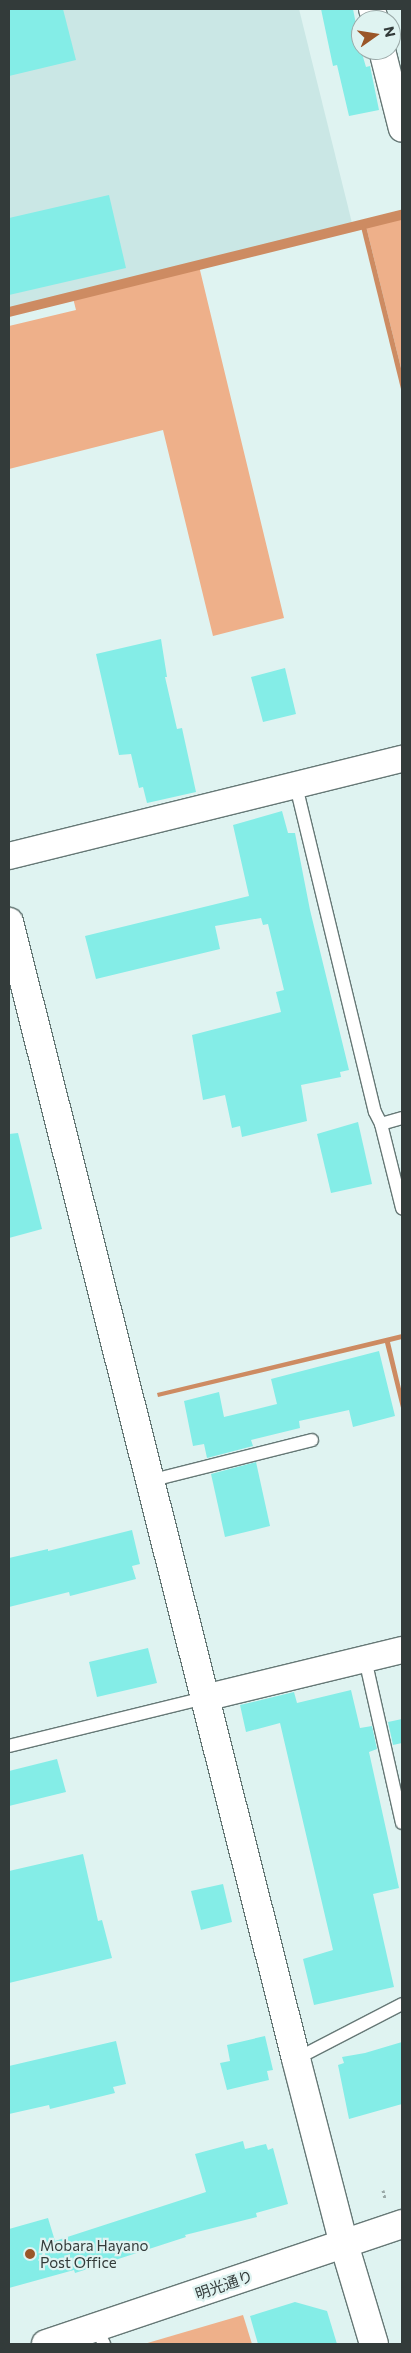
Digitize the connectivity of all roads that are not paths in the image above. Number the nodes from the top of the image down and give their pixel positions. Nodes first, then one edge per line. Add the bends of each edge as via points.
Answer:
1 (384, 60) edge
2 (402, 130) edge
3 (402, 760) edge
4 (296, 786) junction
5 (9, 856) edge
6 (9, 922) edge
7 (402, 1118) edge
8 (381, 1124) junction
9 (402, 1208) edge
10 (312, 1440) dead end
11 (149, 1481) junction
12 (402, 1650) edge
13 (365, 1659) junction
14 (204, 1698) junction
15 (9, 1746) edge
16 (402, 1823) edge
17 (402, 2004) edge
18 (296, 2059) junction
19 (402, 2224) edge
20 (344, 2244) junction
21 (100, 2336) edge
22 (46, 2344) edge
23 (374, 2344) edge

1 - 2 street
3 - 4 street
4 - 5 street
4 - 8 lane via 375,1112
6 - 11 street
7 - 8 lane
8 - 9 lane
10 - 11 lane
11 - 14 street
12 - 13 street
13 - 14 street
13 - 16 lane
14 - 15 lane
14 - 18 street
17 - 18 lane
18 - 20 street
19 - 20 street, 明光通り
20 - 21 street, 明光通り
20 - 23 street
21 - 22 street, 明光通り

